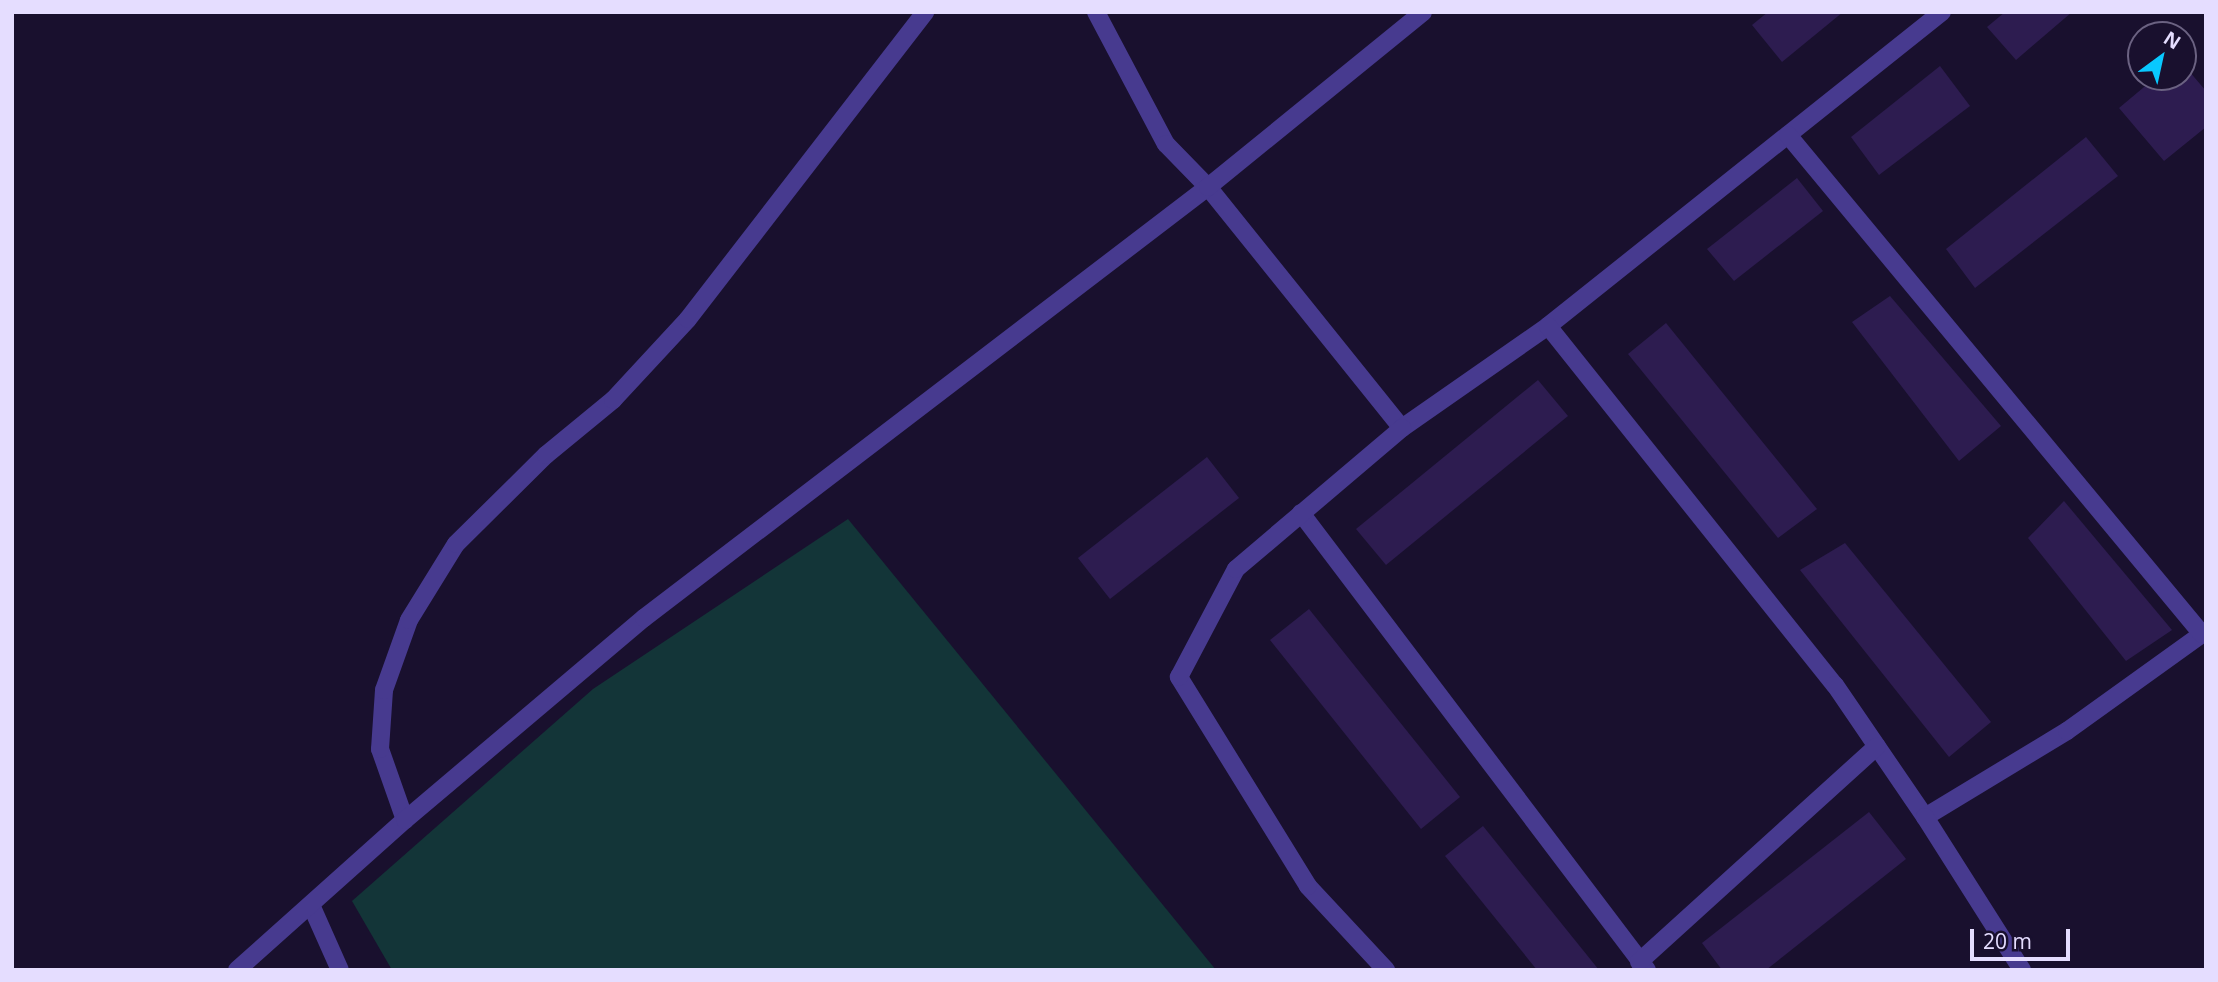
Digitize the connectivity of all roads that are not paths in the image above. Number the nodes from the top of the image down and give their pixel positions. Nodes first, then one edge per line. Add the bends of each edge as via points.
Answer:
1 (925, 12) edge
2 (1096, 12) edge
3 (1423, 12) edge
4 (1942, 12) edge
5 (1788, 135) junction
6 (1208, 187) junction
7 (1548, 326) junction
8 (1402, 428) junction
9 (1301, 513) junction
10 (2204, 632) edge
11 (1877, 746) junction
12 (1925, 817) junction
13 (405, 820) junction
14 (310, 905) junction
15 (1643, 966) edge
16 (237, 970) edge
17 (340, 970) edge
18 (1386, 970) edge
19 (2022, 970) edge

1 - 13 street via 688,319 612,400 545,455 456,544 409,620 384,690 380,749
2 - 6 street via 1166,144
3 - 6 street
4 - 5 street
5 - 7 street
5 - 10 street
6 - 8 street
6 - 13 street via 644,618
7 - 8 street
7 - 11 street via 1835,685
8 - 9 street
9 - 15 street
9 - 18 street via 1236,569 1179,677 1308,887
10 - 12 street via 2067,731
11 - 12 street
11 - 15 street
12 - 19 street
13 - 14 street
14 - 16 street
14 - 17 street

